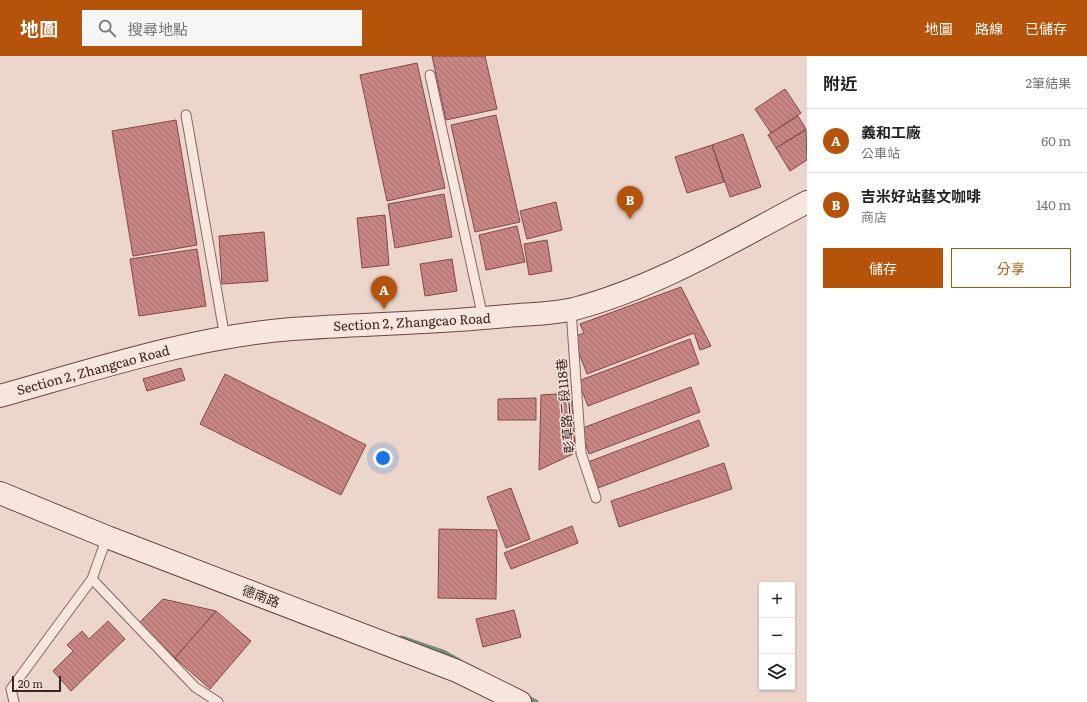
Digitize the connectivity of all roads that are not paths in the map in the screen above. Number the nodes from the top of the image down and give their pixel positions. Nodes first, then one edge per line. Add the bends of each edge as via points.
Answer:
1 (430, 75) dead end
2 (186, 115) dead end
3 (807, 202) edge
4 (571, 310) junction
5 (483, 318) junction
6 (225, 338) junction
7 (0, 396) edge
8 (0, 493) edge
9 (596, 498) dead end
10 (107, 537) junction
11 (92, 579) junction
12 (14, 702) edge
13 (218, 702) edge
14 (520, 702) edge

1 - 5 lane
2 - 6 lane
3 - 4 street, Section 2, Zhangcao Road via 660,279
4 - 5 street, Section 2, Zhangcao Road
4 - 9 lane, 彰草路二段118巷 via 581,453
5 - 6 street, Section 2, Zhangcao Road via 290,329
6 - 7 street, Section 2, Zhangcao Road via 141,356
8 - 10 street, 德南路
10 - 11 lane
10 - 14 street, 德南路 via 457,671
11 - 12 lane via 11,689
11 - 13 lane via 195,687

